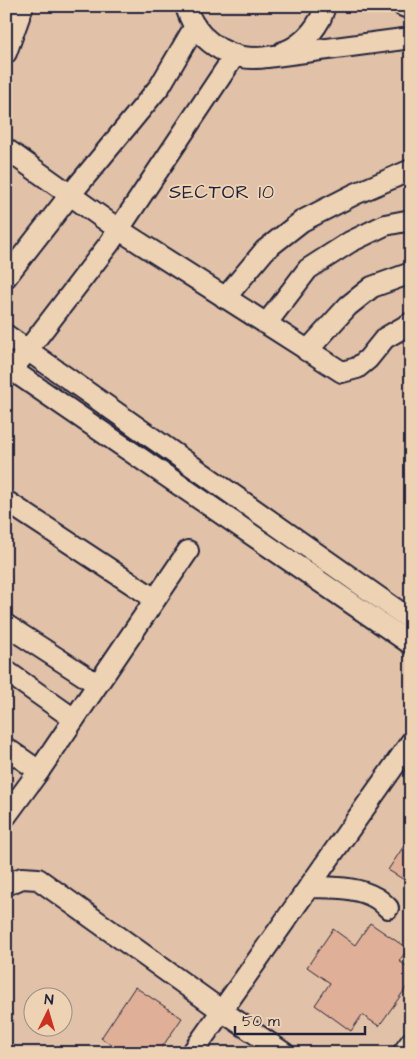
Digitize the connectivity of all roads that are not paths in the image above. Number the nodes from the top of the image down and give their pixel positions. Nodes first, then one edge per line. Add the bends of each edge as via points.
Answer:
1 (23, 6) edge
2 (186, 6) edge
3 (325, 6) edge
4 (403, 6) edge
5 (411, 9) edge
6 (195, 26) junction
7 (411, 38) edge
8 (6, 53) edge
9 (235, 55) junction
10 (267, 57) junction
11 (6, 149) edge
12 (411, 170) edge
13 (70, 195) junction
14 (411, 220) edge
15 (118, 229) junction
16 (411, 273) edge
17 (6, 277) edge
18 (225, 298) junction
19 (411, 323) edge
20 (266, 324) junction
21 (6, 335) edge
22 (28, 351) junction
23 (307, 351) junction
24 (10, 368) edge
25 (6, 501) edge
26 (188, 551) dead end
27 (155, 599) junction
28 (411, 620) edge
29 (6, 625) edge
30 (411, 644) edge
31 (6, 671) edge
32 (97, 684) junction
33 (74, 718) junction
34 (411, 742) edge
35 (6, 748) edge
36 (404, 765) edge
37 (39, 771) junction
38 (6, 816) edge
39 (6, 885) edge
40 (309, 887) junction
41 (388, 908) dead end
42 (222, 1011) junction
43 (411, 1042) edge
44 (192, 1053) edge
45 (284, 1053) edge
46 (403, 1053) edge

1 - 8 street
2 - 6 street
3 - 10 street via 319,22 306,39 288,51
4 - 5 street
6 - 9 street via 219,49
6 - 13 street via 160,86
7 - 10 street
9 - 10 street
9 - 15 street
11 - 13 street
12 - 18 street via 302,221 266,250
13 - 15 street
13 - 17 street
14 - 20 street via 385,225 350,242 308,269
15 - 18 street
15 - 22 street
16 - 23 street via 372,287 348,306
18 - 20 street
19 - 23 street via 385,338 357,368 342,372
20 - 23 street
21 - 22 street
22 - 24 street
22 - 28 street
24 - 30 street
25 - 27 street
26 - 27 street
27 - 32 street
29 - 32 street
31 - 33 street
32 - 33 street
33 - 37 street
34 - 36 street
35 - 37 street
36 - 40 street
37 - 38 street
39 - 42 street via 22,878 38,880
40 - 41 street via 354,890 377,898
40 - 42 street
42 - 44 street
42 - 45 street
43 - 46 street

